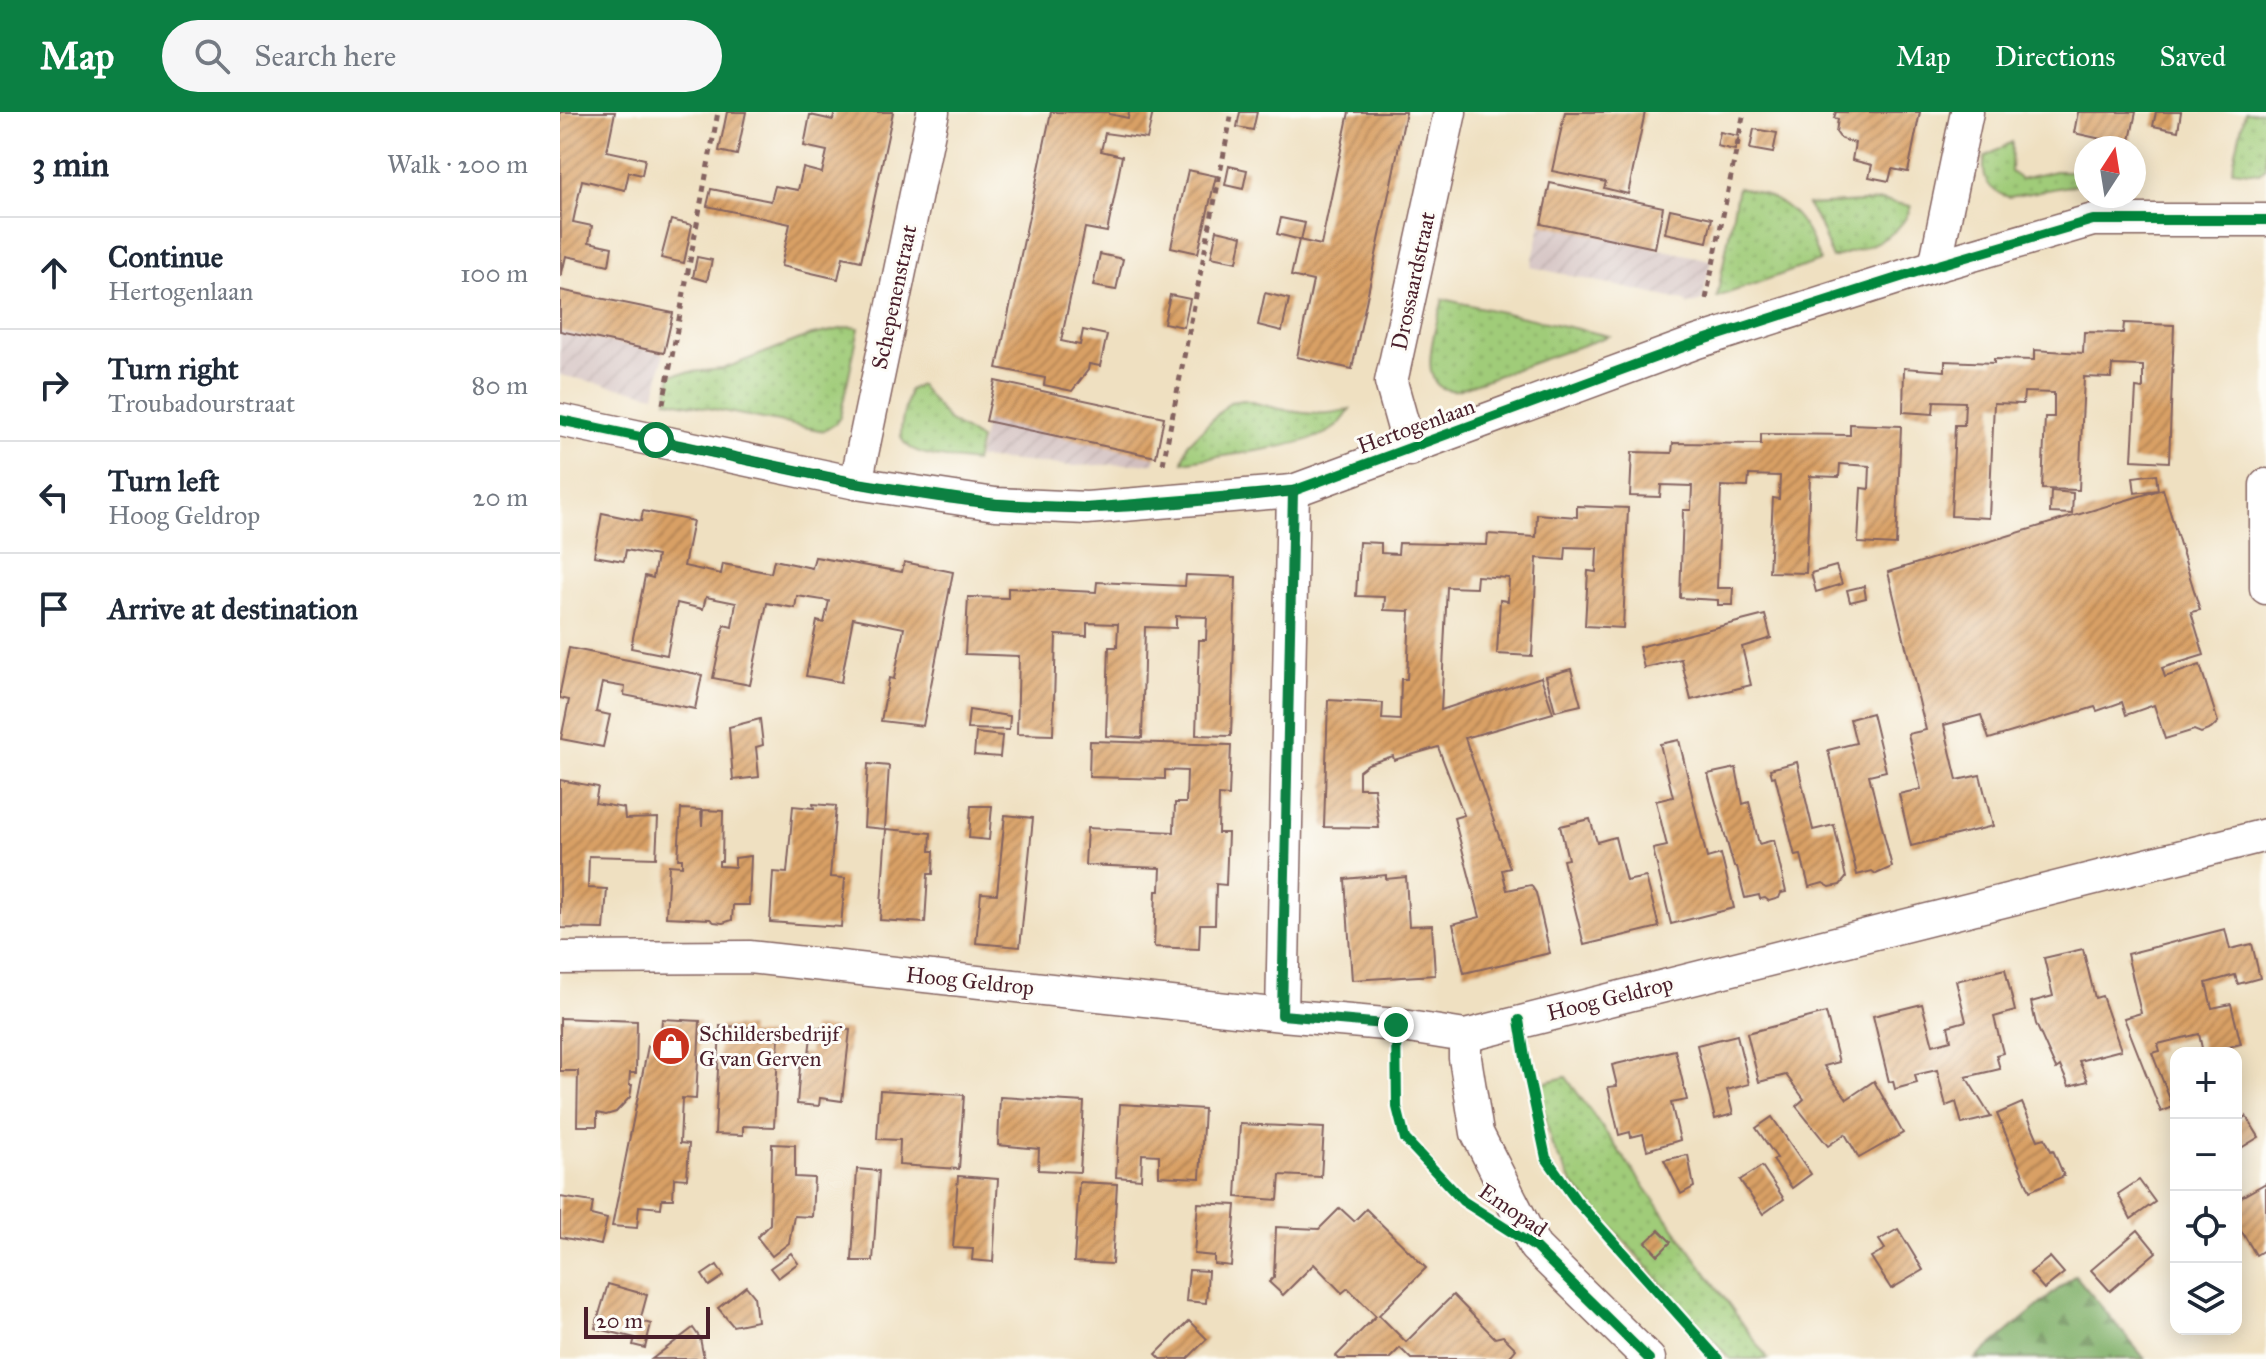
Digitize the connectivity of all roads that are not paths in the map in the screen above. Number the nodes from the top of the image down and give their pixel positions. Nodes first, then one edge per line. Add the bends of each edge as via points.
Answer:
1 (933, 112) edge
2 (1450, 112) edge
3 (1967, 112) edge
4 (2266, 220) edge
5 (1935, 266) junction
6 (560, 420) edge
7 (1410, 450) junction
8 (856, 483) junction
9 (2266, 485) edge
10 (1293, 491) junction
11 (2266, 588) edge
12 (2266, 835) edge
13 (560, 958) edge
14 (1282, 1015) junction
15 (1465, 1036) junction
16 (1649, 1359) edge

1 - 8 street, Schepenenstraat
2 - 7 street, Drossaardstraat via 1391,382
3 - 5 street
4 - 5 street, Hertogenlaan via 2093,220
5 - 7 street, Hertogenlaan via 1697,342
6 - 8 street, Hertogenlaan
7 - 10 street, Hertogenlaan
8 - 10 street, Hertogenlaan via 995,504 1087,508
9 - 11 street
10 - 14 street
12 - 15 street, Hoog Geldrop
13 - 14 street, Hoog Geldrop via 749,957
14 - 15 street, Hoog Geldrop
15 - 16 street, Emopad via 1477,1133 1535,1247

